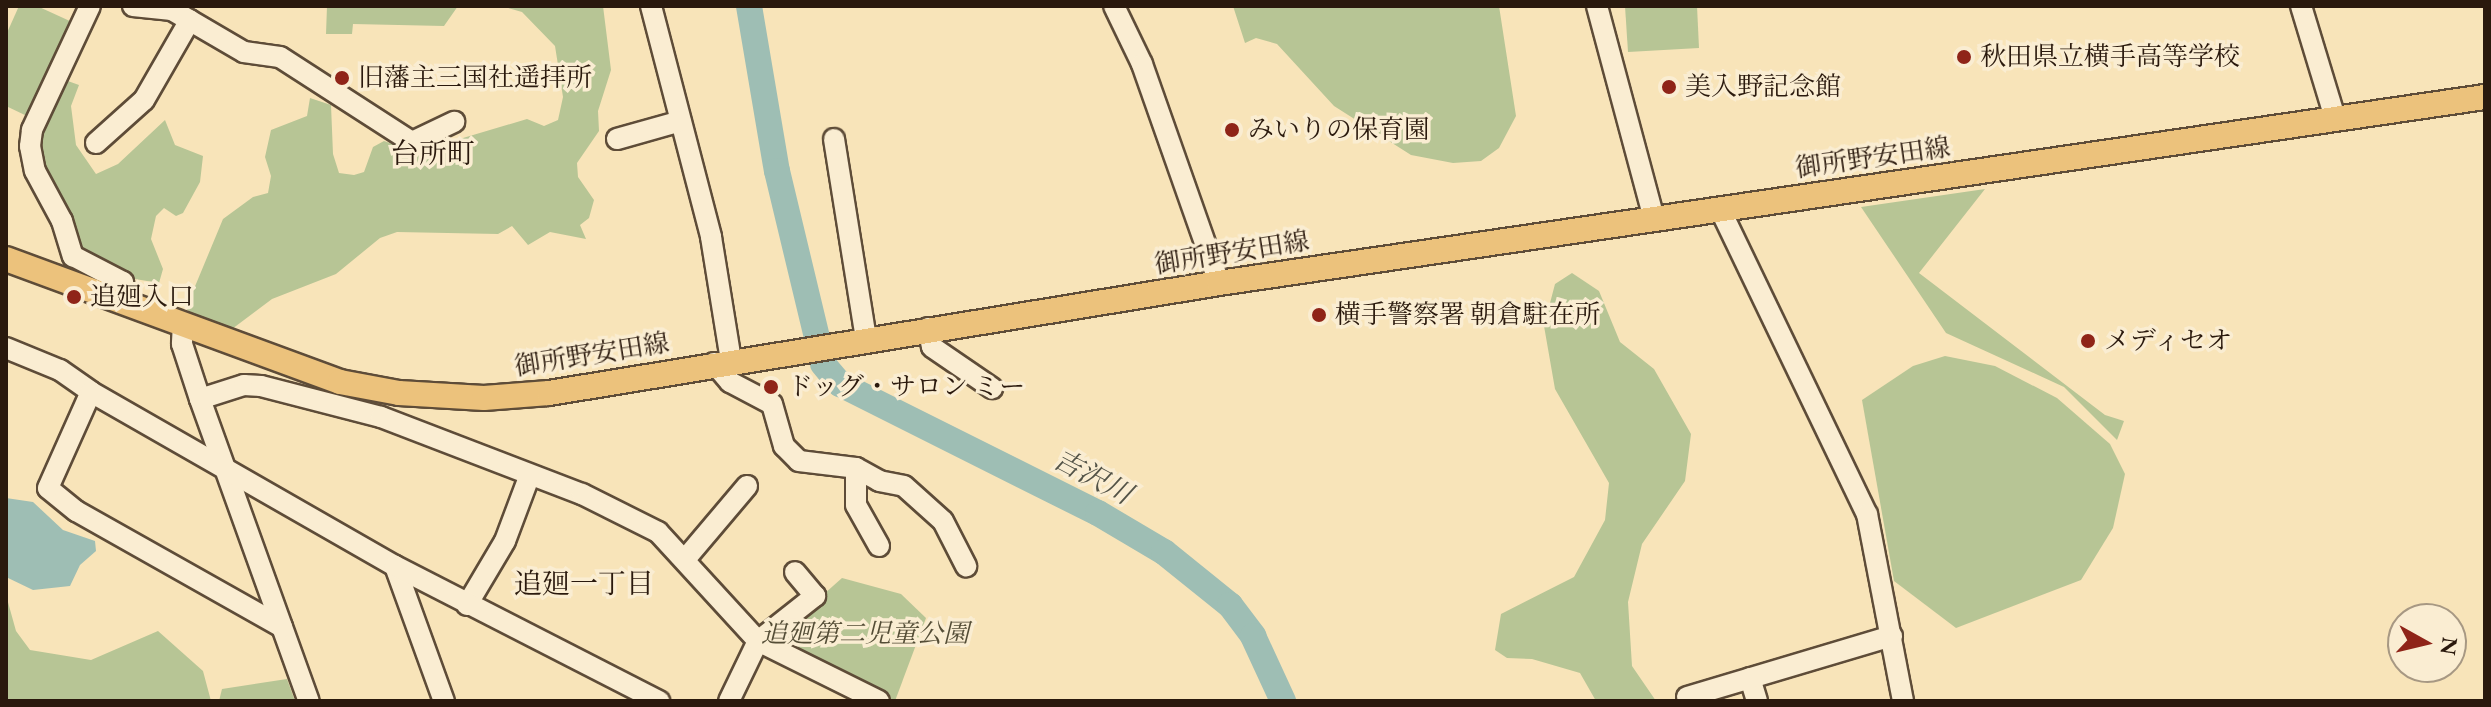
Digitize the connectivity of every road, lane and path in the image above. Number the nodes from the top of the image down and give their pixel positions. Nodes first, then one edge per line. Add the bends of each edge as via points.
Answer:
1 (90, 6) edge
2 (133, 6) edge
3 (651, 6) edge
4 (1114, 6) edge
5 (1597, 6) edge
6 (2301, 6) edge
7 (190, 20) junction
8 (2485, 97) edge
9 (2335, 118) junction
10 (681, 121) junction
11 (454, 122) dead end
12 (617, 139) dead end
13 (834, 139) dead end
14 (96, 143) dead end
15 (1720, 209) junction
16 (1654, 219) junction
17 (6, 259) edge
18 (1219, 283) junction
19 (127, 304) junction
20 (183, 323) junction
21 (928, 328) junction
22 (866, 338) junction
23 (6, 348) edge
24 (723, 362) junction
25 (992, 388) dead end
26 (91, 392) junction
27 (200, 399) junction
28 (223, 465) junction
29 (856, 468) junction
30 (529, 477) junction
31 (747, 486) dead end
32 (879, 546) dead end
33 (687, 557) junction
34 (395, 566) junction
35 (966, 566) dead end
36 (795, 572) dead end
37 (467, 605) junction
38 (282, 627) junction
39 (1892, 636) junction
40 (758, 641) junction
41 (1750, 678) junction
42 (1687, 697) dead end
43 (309, 701) edge
44 (444, 701) edge
45 (659, 701) edge
46 (729, 701) edge
47 (879, 701) edge
48 (1757, 701) edge
49 (1903, 701) edge

1 - 19 street via 32,130 30,146 35,171 62,221 73,256 123,282
2 - 7 street via 172,10
3 - 10 street
4 - 18 street via 1142,64
5 - 16 street
6 - 9 street
7 - 11 street via 244,52 280,57 412,142
7 - 14 street via 144,100
8 - 9 main road, 御所野安田線
9 - 15 main road, 御所野安田線
10 - 12 street
10 - 24 street via 711,237
13 - 22 street
15 - 16 main road, 御所野安田線
15 - 39 street via 1851,472 1867,514
16 - 18 main road, 御所野安田線
17 - 19 main road, 御所野安田線
18 - 21 main road, 御所野安田線
19 - 20 main road, 御所野安田線
20 - 24 main road, 御所野安田線 via 340,382 399,393 484,398 549,393
20 - 27 street via 182,344
21 - 22 main road, 御所野安田線
21 - 25 street via 932,347
22 - 24 main road, 御所野安田線
23 - 26 street via 60,370
24 - 29 street via 730,382 772,404 784,446 799,461
26 - 28 street
26 - 38 street via 48,488 76,511
27 - 28 street
27 - 30 street via 244,385 261,386 381,417
28 - 34 street
28 - 38 street
29 - 32 street via 856,505
29 - 35 street via 914,495 943,521
30 - 33 street via 621,512 658,532
30 - 37 street via 505,541
31 - 33 street
33 - 40 street
34 - 37 street
34 - 44 street
36 - 40 street via 815,596
37 - 45 street
38 - 43 street
39 - 41 street
39 - 49 street
40 - 46 street
40 - 47 street
41 - 42 street
41 - 48 street

